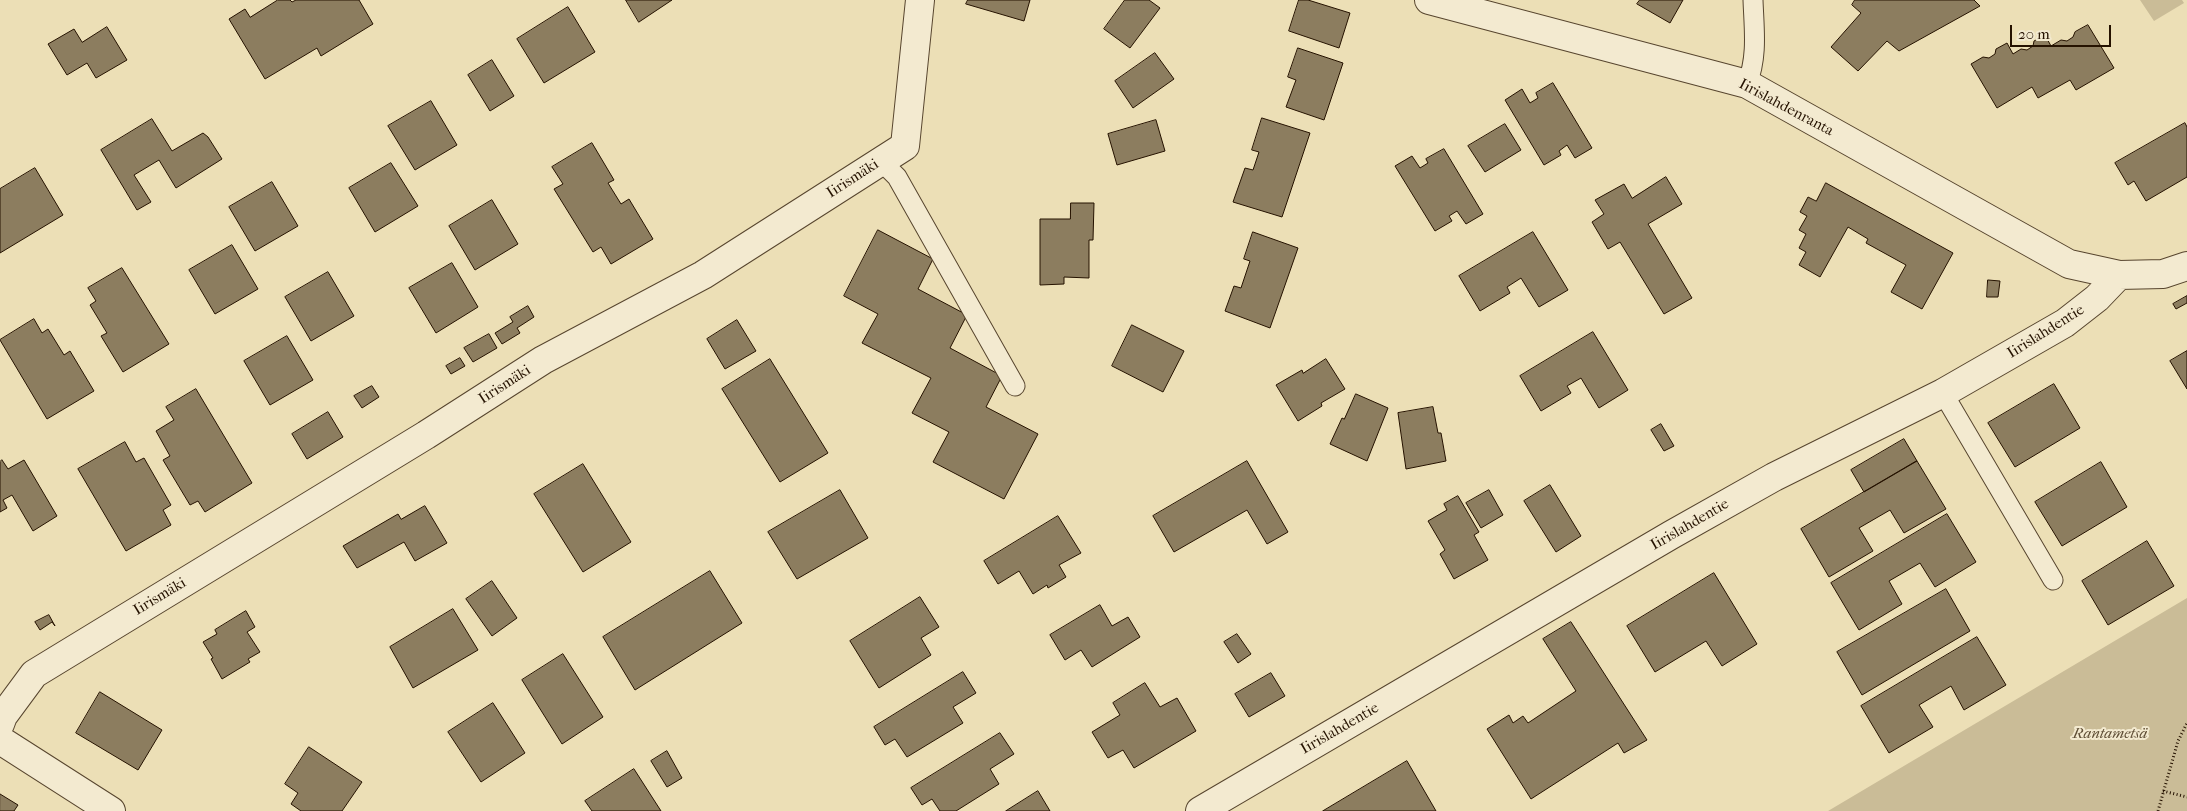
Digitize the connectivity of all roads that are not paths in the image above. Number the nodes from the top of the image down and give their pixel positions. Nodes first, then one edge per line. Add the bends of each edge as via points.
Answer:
1 (920, 0) edge
2 (1430, 0) edge
3 (1752, 0) edge
4 (1747, 84) junction
5 (881, 161) junction
6 (2187, 266) edge
7 (2119, 275) junction
8 (1015, 386) dead end
9 (1943, 392) junction
10 (2053, 580) dead end
11 (0, 724) edge
12 (0, 740) edge
13 (111, 811) edge
14 (1200, 811) edge

1 - 5 street, Iirismäki via 904,146
2 - 4 street, Iirislahdenranta
3 - 4 lane via 1755,45
4 - 7 street, Iirislahdenranta via 2069,264
5 - 8 lane via 897,177
5 - 11 street, Iirismäki via 703,275 543,360 34,674
6 - 7 street via 2163,274
7 - 9 street, Iirislahdentie via 2097,298 2065,323
9 - 10 lane
9 - 14 street, Iirislahdentie via 1740,497
12 - 13 street

